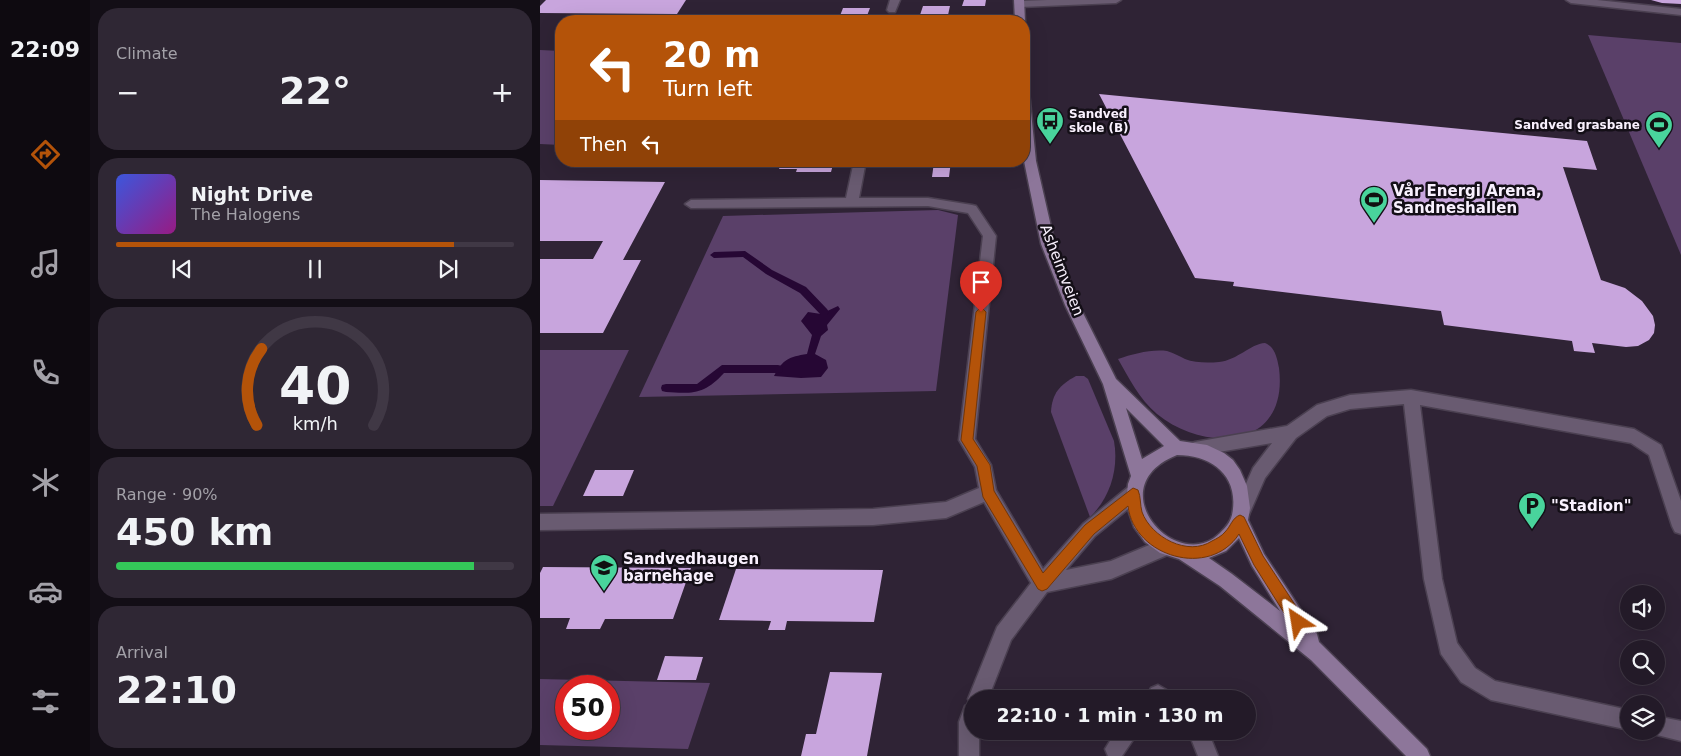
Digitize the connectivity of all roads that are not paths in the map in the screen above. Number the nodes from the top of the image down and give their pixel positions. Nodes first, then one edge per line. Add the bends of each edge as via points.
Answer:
1 (895, 0) edge
2 (1116, 0) edge
3 (1571, 0) edge
4 (1020, 2) edge
5 (892, 10) dead end
6 (1681, 12) edge
7 (1020, 15) edge
8 (1030, 160) edge
9 (859, 167) edge
10 (852, 201) junction
11 (691, 204) dead end
12 (1111, 384) junction
13 (1411, 397) junction
14 (1290, 433) junction
15 (1177, 448) junction
16 (1196, 449) junction
17 (1139, 476) junction
18 (988, 492) junction
19 (1133, 494) junction
20 (1241, 516) junction
21 (540, 522) edge
22 (1681, 526) edge
23 (1166, 547) junction
24 (1185, 553) junction
25 (1042, 584) junction
26 (1318, 653) junction
27 (982, 690) edge
28 (1620, 718) edge
29 (1665, 728) edge
30 (1681, 731) edge
31 (969, 740) edge
32 (1122, 740) edge
33 (1202, 740) edge
34 (1115, 749) dead end
35 (969, 756) edge
36 (1208, 756) edge
37 (1420, 756) edge

1 - 5 street
2 - 4 street
3 - 6 street
4 - 7 main road
8 - 12 main road, Asheimveien via 1048,244 1072,305
9 - 10 street
10 - 11 street
10 - 18 street via 928,202 972,209 990,236 967,440 983,465
12 - 15 main road, Asheimveien
12 - 17 main road, Asheimveien
13 - 14 street via 1350,402 1322,410
13 - 22 street via 1634,436 1655,450
13 - 28 street via 1434,579 1448,647 1468,674 1491,690
14 - 16 street
14 - 20 street via 1259,473
15 - 16 main road
15 - 17 main road via 1158,455 1144,466
16 - 20 main road via 1224,463 1236,477 1242,493
17 - 19 main road
18 - 21 street via 946,510 873,517
18 - 25 street
19 - 23 main road via 1135,512 1144,529
19 - 25 street via 1090,530
20 - 24 main road via 1230,537 1214,548
20 - 26 main road via 1258,560
23 - 24 main road
23 - 25 street via 1110,570
24 - 26 main road via 1226,580
25 - 27 street via 1004,634
26 - 37 main road
29 - 30 street
31 - 35 street
32 - 34 street
33 - 36 street

